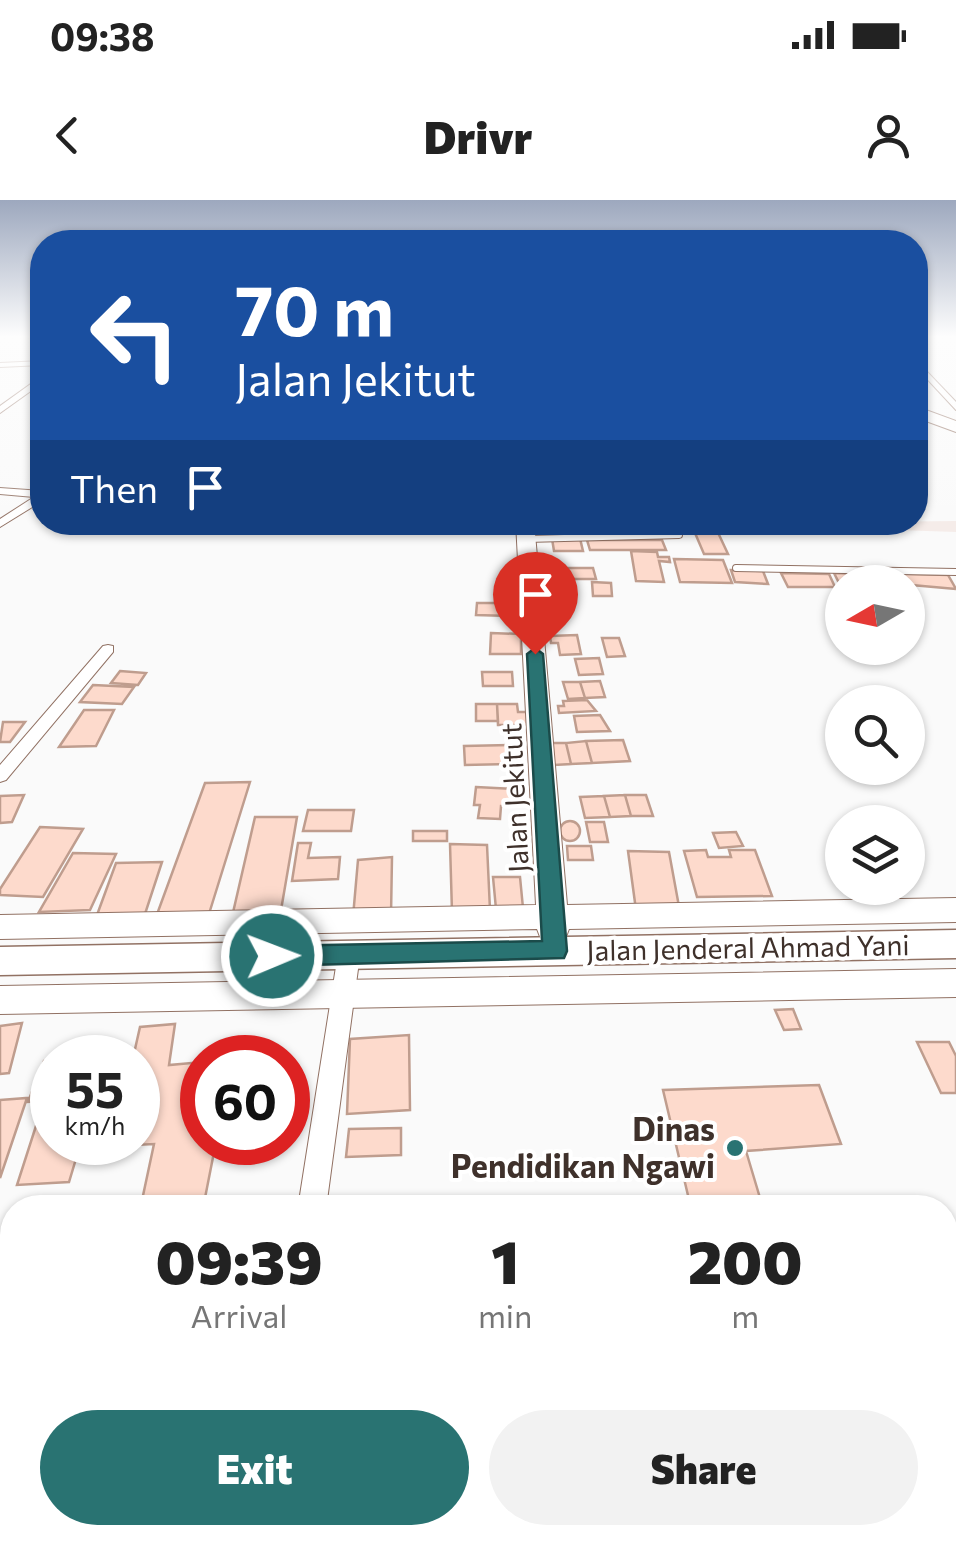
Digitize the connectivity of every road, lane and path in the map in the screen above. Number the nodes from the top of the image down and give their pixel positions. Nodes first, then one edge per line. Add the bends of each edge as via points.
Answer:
1 (928, 416) edge
2 (956, 426) edge
3 (0, 491) edge
4 (30, 496) edge
5 (30, 505) edge
6 (0, 524) edge
7 (525, 535) edge
8 (736, 568) dead end
9 (956, 572) edge
10 (108, 649) dead end
11 (0, 776) edge
12 (956, 910) edge
13 (0, 927) edge
14 (553, 933) junction
15 (956, 944) edge
16 (349, 954) junction
17 (0, 961) edge
18 (956, 982) edge
19 (344, 996) junction
20 (0, 1000) edge
21 (314, 1195) edge

1 - 2 highway
3 - 4 street
5 - 6 street
7 - 14 street, Jalan Jekitut
8 - 9 lane
10 - 11 street
12 - 14 street
13 - 14 street
14 - 15 main road, Jalan Jenderal Ahmad Yani
14 - 16 main road, Jalan Jenderal Ahmad Yani
16 - 17 main road, Jalan Jenderal Ahmad Yani
16 - 19 street
18 - 19 street
19 - 20 street
19 - 21 street

